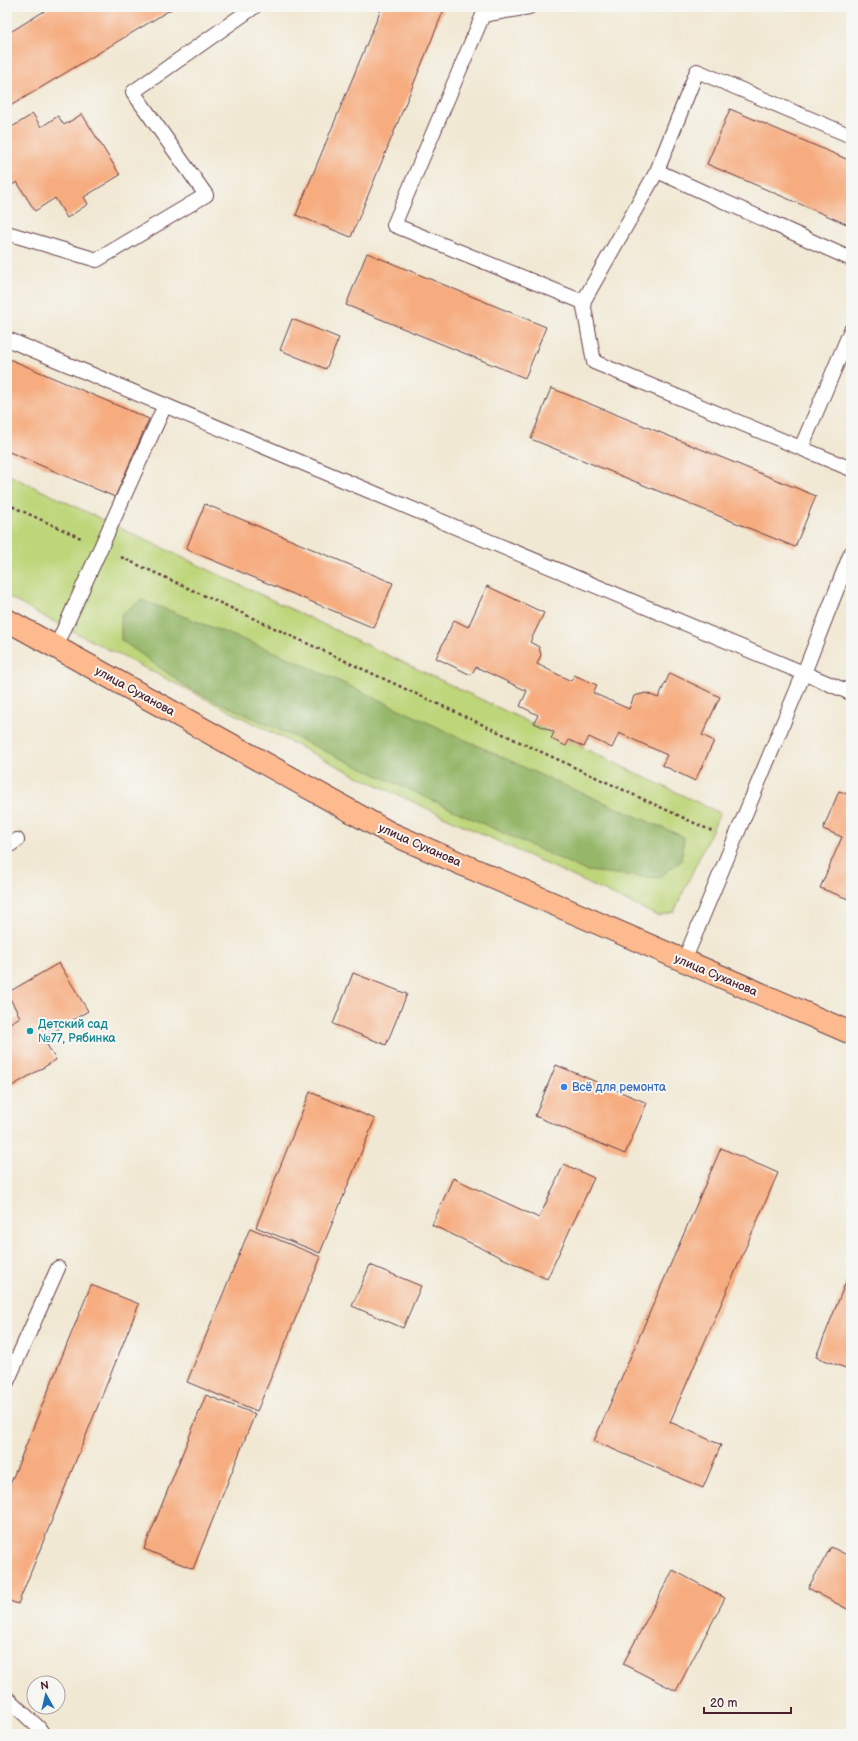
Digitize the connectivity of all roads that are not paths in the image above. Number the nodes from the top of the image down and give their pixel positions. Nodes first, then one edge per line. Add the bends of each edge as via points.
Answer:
1 (254, 7) edge
2 (529, 7) edge
3 (851, 136) edge
4 (657, 170) junction
5 (7, 233) edge
6 (851, 259) edge
7 (583, 302) junction
8 (851, 330) edge
9 (7, 339) edge
10 (165, 405) junction
11 (801, 448) junction
12 (851, 469) edge
13 (851, 553) edge
14 (7, 620) edge
15 (56, 647) junction
16 (804, 673) junction
17 (851, 693) edge
18 (684, 961) junction
19 (851, 1033) edge
20 (58, 1268) dead end
21 (7, 1382) edge
22 (7, 1698) edge
23 (43, 1734) edge

1 - 5 lane via 133,92 206,195 97,260
2 - 7 lane via 484,15 394,225
3 - 4 lane via 697,71
4 - 6 lane
4 - 7 lane
7 - 11 lane via 594,362
8 - 11 lane
9 - 10 lane
10 - 15 lane
10 - 16 lane
11 - 12 lane
13 - 16 lane
14 - 15 main road, улица Суханова
15 - 18 main road, улица Суханова via 390,834
16 - 17 lane
16 - 18 lane
18 - 19 main road, улица Суханова
20 - 21 lane
22 - 23 lane

